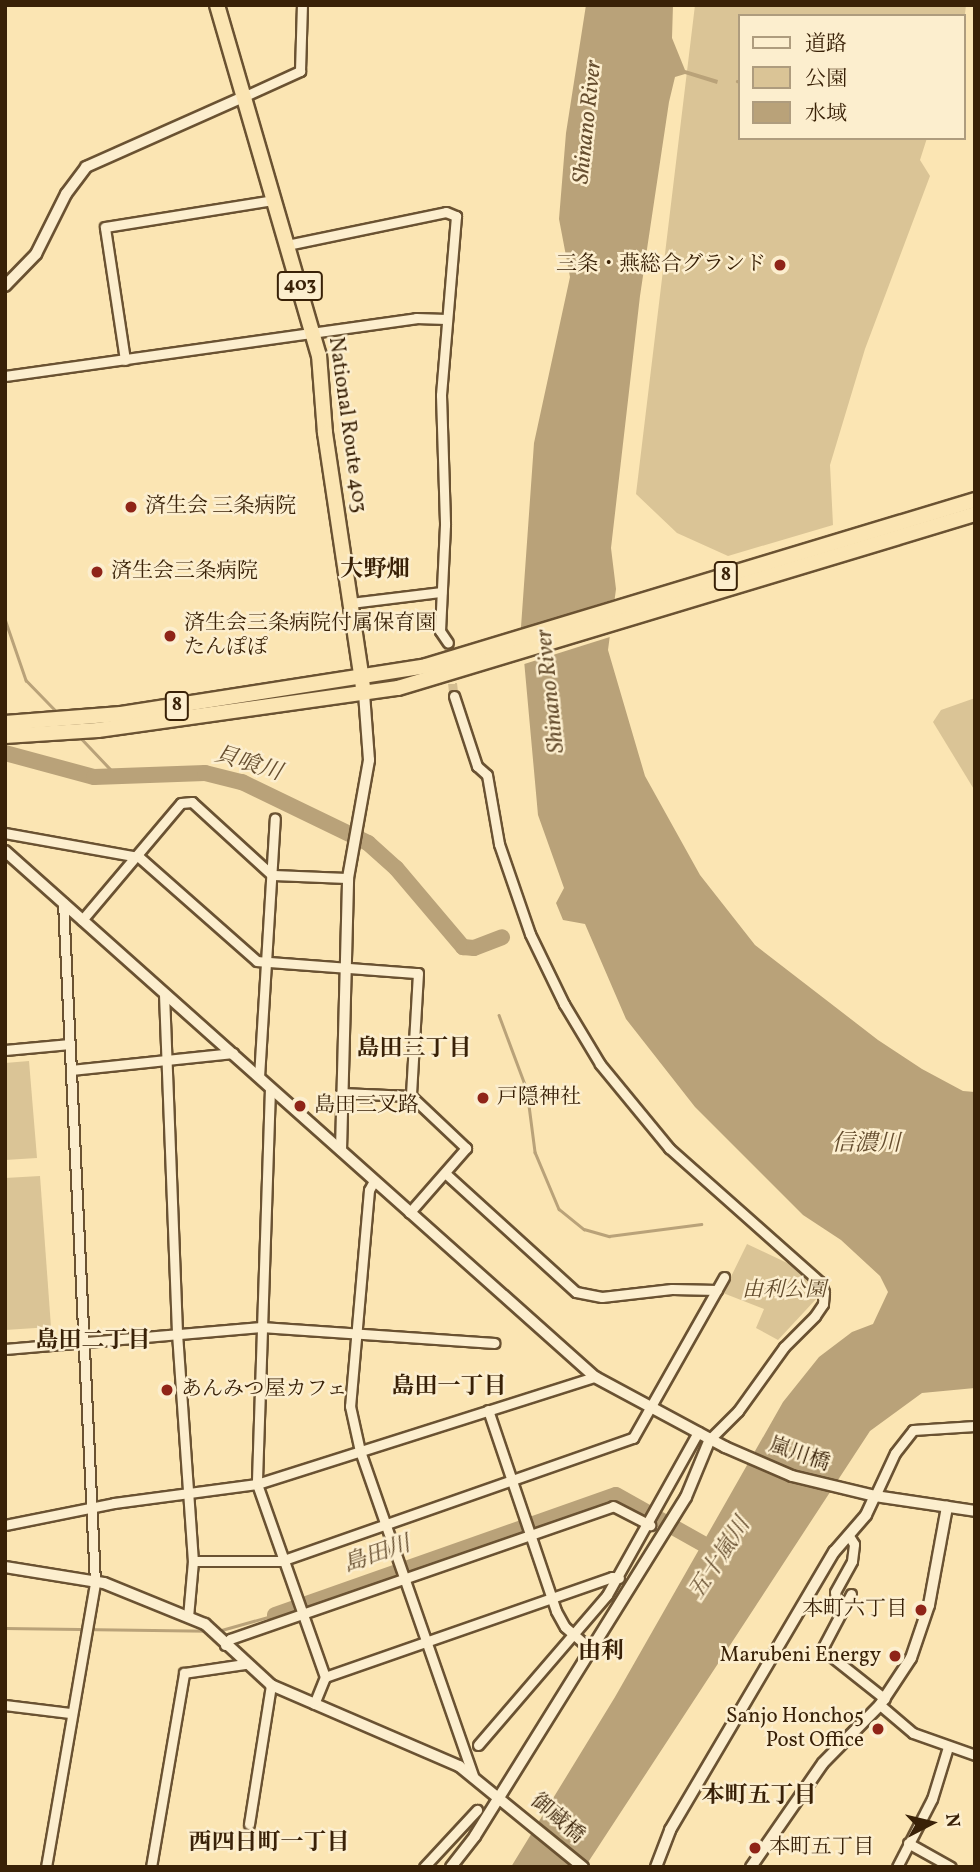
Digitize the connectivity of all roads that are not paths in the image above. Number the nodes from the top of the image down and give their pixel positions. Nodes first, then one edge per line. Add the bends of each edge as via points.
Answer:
1 (217, 5) edge
2 (302, 5) edge
3 (243, 97) junction
4 (273, 200) junction
5 (287, 245) junction
6 (5, 286) edge
7 (446, 319) junction
8 (314, 334) junction
9 (125, 360) junction
10 (5, 376) edge
11 (975, 500) edge
12 (975, 514) edge
13 (441, 592) junction
14 (351, 603) junction
15 (447, 643) tunnel mouth
16 (479, 660) junction
17 (363, 687) junction
18 (454, 696) tunnel mouth
19 (5, 723) edge
20 (38, 729) junction
21 (5, 736) edge
22 (275, 818) dead end
23 (5, 833) edge
24 (5, 851) edge
25 (139, 857) junction
26 (272, 875) junction
27 (348, 878) junction
28 (63, 903) junction
29 (82, 920) junction
30 (267, 964) junction
31 (345, 966) junction
32 (164, 994) junction
33 (69, 1044) junction
34 (5, 1050) edge
35 (233, 1053) junction
36 (165, 1062) junction
37 (71, 1070) junction
38 (258, 1077) junction
39 (270, 1088) junction
40 (341, 1093) junction
41 (411, 1096) junction
42 (341, 1150) junction
43 (445, 1173) junction
44 (374, 1181) junction
45 (409, 1213) junction
46 (724, 1277) dead end
47 (717, 1290) junction
48 (261, 1327) junction
49 (354, 1331) junction
50 (177, 1333) junction
51 (84, 1342) junction
52 (494, 1343) dead end
53 (5, 1349) edge
54 (595, 1377) junction
55 (652, 1408) junction
56 (488, 1410) junction
57 (975, 1426) edge
58 (698, 1432) junction
59 (710, 1439) junction
60 (360, 1451) junction
61 (513, 1479) junction
62 (257, 1484) junction
63 (187, 1492) junction
64 (875, 1496) junction
65 (947, 1507) junction
66 (92, 1508) junction
67 (975, 1511) edge
68 (5, 1525) edge
69 (650, 1525) junction
70 (386, 1528) junction
71 (529, 1534) junction
72 (849, 1535) junction
73 (193, 1561) junction
74 (281, 1561) junction
75 (5, 1567) edge
76 (403, 1577) junction
77 (619, 1578) junction
78 (95, 1583) junction
79 (851, 1594) dead end
80 (551, 1599) junction
81 (845, 1606) junction
82 (302, 1613) junction
83 (188, 1617) junction
84 (572, 1636) junction
85 (427, 1642) junction
86 (225, 1645) junction
87 (591, 1650) junction
88 (245, 1664) junction
89 (325, 1677) junction
90 (271, 1685) junction
91 (883, 1702) junction
92 (314, 1704) junction
93 (5, 1705) edge
94 (70, 1713) junction
95 (478, 1745) dead end
96 (948, 1746) junction
97 (975, 1755) edge
98 (474, 1778) junction
99 (503, 1798) junction
100 (477, 1810) dead end
101 (249, 1824) dead end
102 (908, 1843) junction
103 (46, 1867) edge
104 (152, 1867) edge
105 (424, 1867) edge
106 (451, 1867) edge
107 (583, 1867) edge
108 (656, 1867) edge
109 (751, 1867) edge
110 (897, 1867) edge
111 (951, 1867) edge

1 - 3 highway, National Route 403 / 403
2 - 3 street via 300,71
3 - 4 highway, National Route 403 / 403
3 - 6 street via 86,167 66,194 36,254
4 - 5 highway, National Route 403 / 403
4 - 9 street via 105,227
5 - 7 street via 452,211
5 - 8 highway, National Route 403 / 403
7 - 8 street via 416,318
7 - 13 street via 441,395 445,525
8 - 9 street
8 - 14 highway, National Route 403 / 403
9 - 10 street
11 - 16 highway, 8
12 - 16 highway, 8
13 - 14 street
13 - 15 street via 440,631
14 - 17 highway, National Route 403 / 403
16 - 17 highway, 8
17 - 20 highway, 8
17 - 27 street via 369,760
18 - 59 street via 477,766 487,775 499,844 530,934 600,1064 669,1148 820,1282 824,1292 815,1316
19 - 20 highway, 8
20 - 21 highway, 8
22 - 26 street
23 - 25 street
24 - 28 street, 嵐川橋
25 - 26 street via 181,803 192,802
25 - 29 street
25 - 30 street via 257,961
26 - 27 street
26 - 30 street
27 - 31 street
28 - 29 street, 嵐川橋
28 - 33 street
29 - 32 street, 嵐川橋
30 - 31 street
30 - 38 street
31 - 40 street
31 - 41 street via 418,973
32 - 35 street, 嵐川橋
32 - 36 street
33 - 34 street
33 - 37 street
35 - 36 street
35 - 38 street, 嵐川橋
36 - 37 street
36 - 50 street
37 - 51 street
38 - 39 street, 嵐川橋
39 - 42 street, 嵐川橋
39 - 48 street
40 - 41 street
40 - 42 street
41 - 43 street via 466,1148
42 - 44 street, 嵐川橋
43 - 45 street
43 - 47 street via 576,1293 602,1297 672,1289
44 - 45 street, 嵐川橋
44 - 49 street via 369,1190
45 - 54 street, 嵐川橋
46 - 47 street
47 - 55 street
48 - 49 street
48 - 50 street
48 - 62 street
49 - 52 street
49 - 60 street via 350,1406
50 - 51 street
50 - 63 street
51 - 53 street
51 - 66 street
54 - 55 street, 嵐川橋
54 - 56 street
55 - 58 street, 嵐川橋
55 - 61 street via 633,1438
56 - 60 street
56 - 61 street
57 - 64 street via 913,1430 895,1453
58 - 59 street, 嵐川橋
58 - 69 street
59 - 64 street, 嵐川橋 via 792,1476
59 - 87 street via 686,1497
60 - 62 street
60 - 70 street
61 - 70 street
61 - 71 street
62 - 63 street
62 - 74 street
63 - 66 street
63 - 73 street
64 - 65 street, 嵐川橋
64 - 72 street
65 - 67 street, 嵐川橋
65 - 91 street via 922,1632
66 - 68 street
66 - 78 street
69 - 71 street via 613,1506
69 - 77 street
70 - 74 street
70 - 76 street
71 - 76 street
71 - 80 street
72 - 81 street via 853,1553 835,1592 837,1604
72 - 108 street via 834,1552 670,1830
73 - 74 street
73 - 83 street
74 - 82 street
75 - 78 street, 御蔵橋
76 - 82 street
76 - 85 street
77 - 80 street
77 - 84 street
78 - 83 street, 御蔵橋
78 - 94 street
79 - 81 street
80 - 84 street
80 - 85 street
81 - 91 street via 822,1649
82 - 86 street via 230,1639
82 - 89 street
83 - 86 street, 御蔵橋 via 205,1624
84 - 87 street
84 - 95 street
85 - 89 street
85 - 98 street
86 - 88 street, 御蔵橋
87 - 99 street
88 - 90 street, 御蔵橋
88 - 104 street via 184,1673
89 - 92 street
90 - 92 street, 御蔵橋
90 - 101 street
91 - 96 street via 913,1733
91 - 109 street via 823,1763
92 - 98 street, 御蔵橋 via 458,1766
93 - 94 street
94 - 103 street
96 - 97 street
96 - 102 street via 932,1799
98 - 99 street, 御蔵橋
99 - 106 street
99 - 107 street, 御蔵橋
100 - 105 street
102 - 110 street
102 - 111 street

